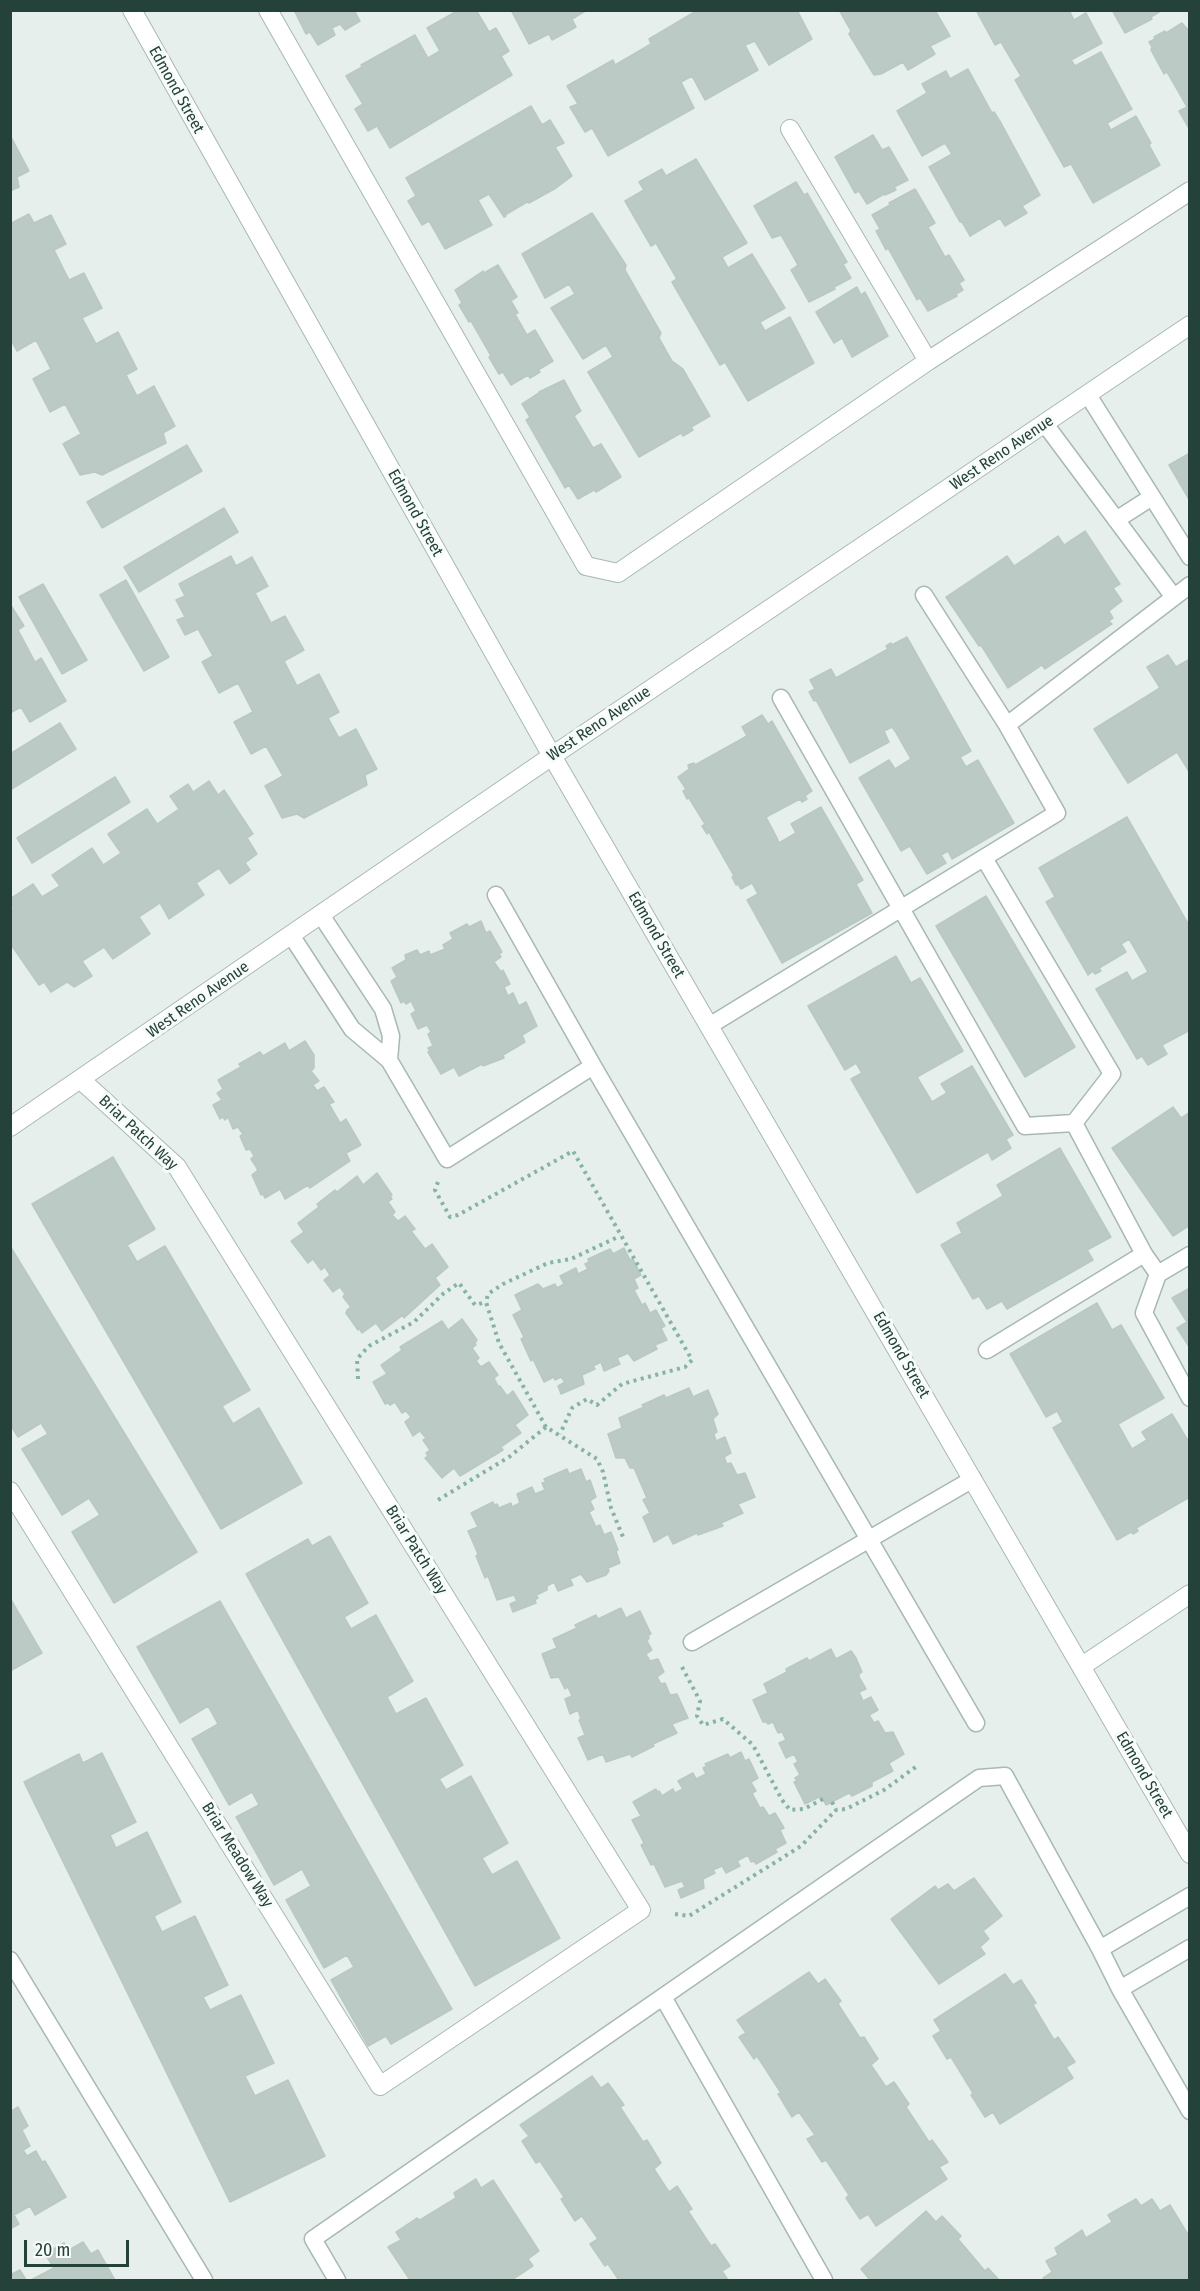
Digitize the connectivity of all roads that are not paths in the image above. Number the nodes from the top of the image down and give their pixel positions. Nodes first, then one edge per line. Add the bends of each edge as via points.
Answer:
1 (132, 10) edge
2 (268, 10) edge
3 (790, 129) dead end
4 (1190, 191) edge
5 (1190, 325) edge
6 (928, 361) junction
7 (1088, 395) junction
8 (1045, 424) junction
9 (1152, 497) junction
10 (1116, 520) junction
11 (1190, 557) edge
12 (1190, 585) edge
13 (924, 595) dead end
14 (1173, 596) junction
15 (781, 698) dead end
16 (1007, 726) junction
17 (552, 756) junction
18 (984, 858) junction
19 (496, 895) dead end
20 (902, 908) junction
21 (321, 915) junction
22 (291, 936) junction
23 (709, 1026) junction
24 (389, 1059) junction
25 (593, 1066) junction
26 (81, 1080) junction
27 (1074, 1123) junction
28 (10, 1127) edge
29 (1144, 1254) junction
30 (1190, 1255) edge
31 (1158, 1274) junction
32 (987, 1350) dead end
33 (1190, 1398) edge
34 (973, 1479) junction
35 (10, 1491) edge
36 (868, 1539) junction
37 (1190, 1594) edge
38 (692, 1642) road end
39 (1082, 1666) junction
40 (976, 1723) dead end
41 (1190, 1854) edge
42 (1190, 1896) edge
43 (1190, 1948) edge
44 (1100, 1949) junction
45 (10, 1960) edge
46 (1120, 1989) junction
47 (663, 1997) junction
48 (510, 1998) joint
49 (1190, 2111) edge
50 (204, 2280) edge
51 (337, 2280) edge
52 (824, 2280) edge

1 - 17 street, Edmond Street
2 - 6 street via 586,566 618,573
3 - 6 street
4 - 6 street
5 - 7 street, West Reno Avenue
7 - 8 street, West Reno Avenue
7 - 9 lane
8 - 10 lane
8 - 17 street, West Reno Avenue
9 - 10 lane
9 - 11 lane
10 - 14 lane
12 - 14 lane
13 - 16 lane
14 - 16 lane
15 - 20 lane
16 - 18 lane via 1057,813
17 - 21 street, West Reno Avenue
17 - 23 street, Edmond Street
18 - 20 lane
18 - 27 lane via 1112,1074
19 - 25 lane
20 - 23 lane
20 - 27 lane via 1025,1126
21 - 22 street, West Reno Avenue
21 - 24 lane via 383,1009 391,1036
22 - 24 lane via 352,1029
22 - 26 street, West Reno Avenue
23 - 34 street, Edmond Street
24 - 25 lane via 447,1159
25 - 36 lane
26 - 28 street, West Reno Avenue
26 - 48 street, Briar Patch Way via 177,1167 640,1910
27 - 29 lane
29 - 31 lane
29 - 32 lane
30 - 31 lane
31 - 33 lane via 1144,1312
34 - 36 lane
34 - 39 street, Edmond Street
35 - 48 street, Briar Meadow Way via 380,2086
36 - 38 lane
36 - 40 lane
37 - 39 street
39 - 41 street, Edmond Street
42 - 44 lane
43 - 46 lane
44 - 46 lane
44 - 47 lane via 1005,1776 979,1778
45 - 50 lane
46 - 49 lane
47 - 51 lane via 313,2239
47 - 52 lane

